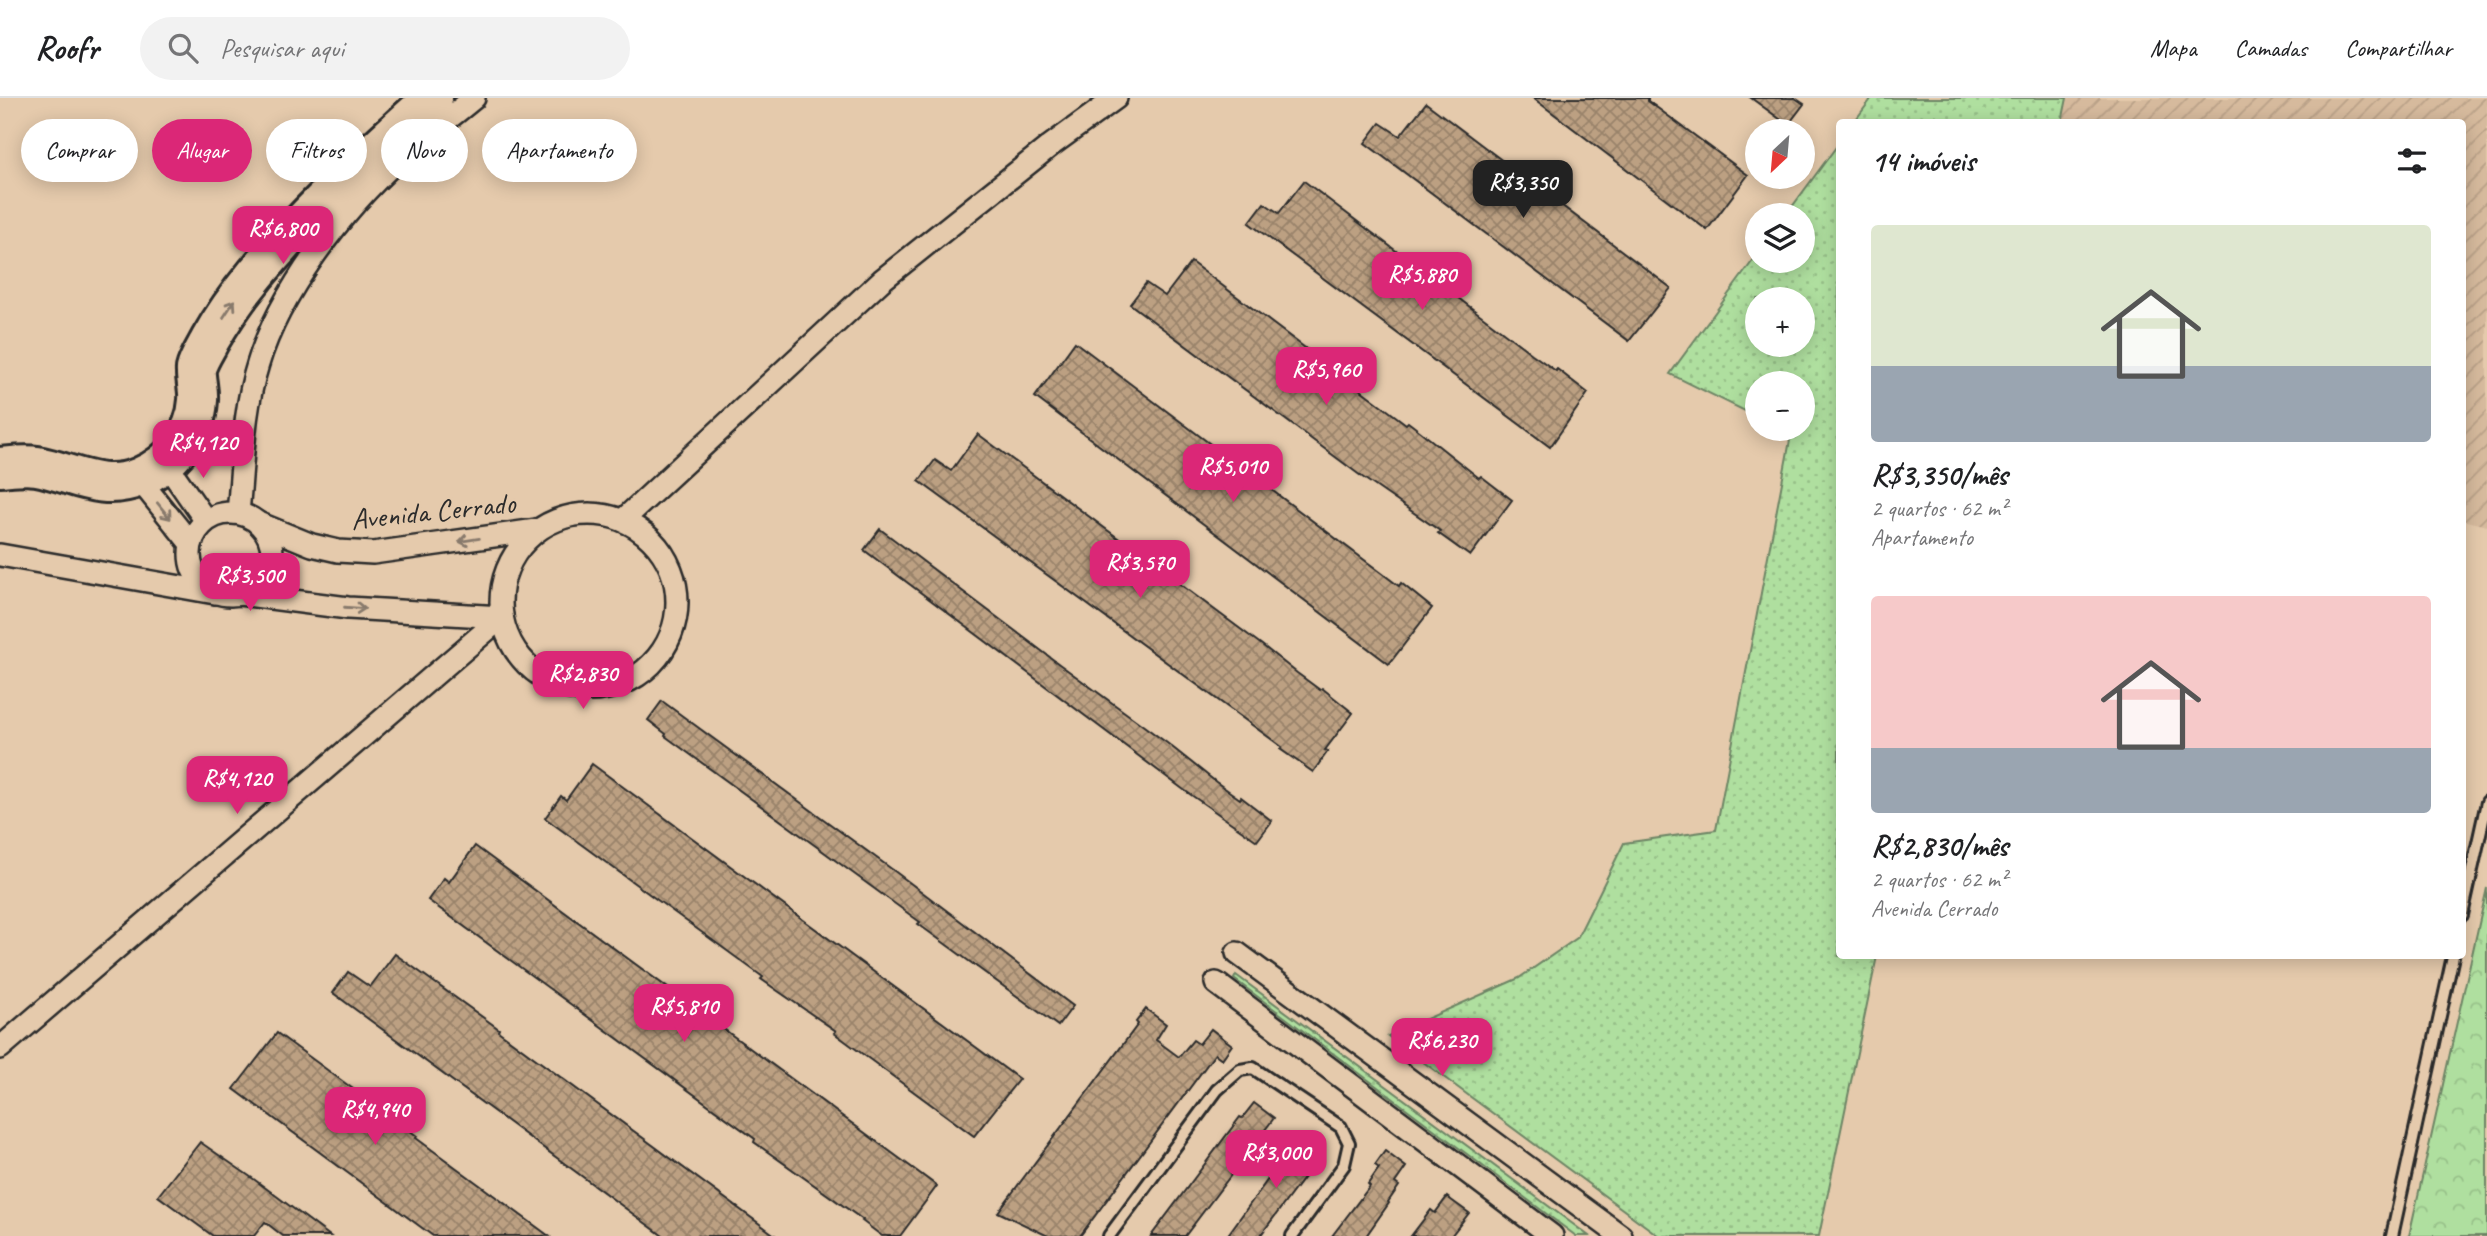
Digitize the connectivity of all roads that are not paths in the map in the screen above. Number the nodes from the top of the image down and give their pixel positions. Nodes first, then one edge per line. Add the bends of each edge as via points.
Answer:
1 (433, 98) edge
2 (474, 98) edge
3 (1116, 98) edge
4 (0, 467) edge
5 (151, 470) junction
6 (238, 513) junction
7 (623, 520) junction
8 (206, 521) junction
9 (258, 523) junction
10 (536, 530) junction
11 (190, 551) junction
12 (0, 555) edge
13 (149, 581) junction
14 (232, 595) junction
15 (502, 617) junction
16 (2487, 802) edge
17 (2466, 897) edge
18 (1237, 953) dead end
19 (2452, 959) edge
20 (1216, 983) dead end
21 (0, 1048) edge
22 (1109, 1236) edge
23 (1292, 1236) edge
24 (1552, 1236) edge
25 (1622, 1236) edge
26 (2392, 1236) edge

5 -> 1 highway via 183,442 194,421 199,388 196,368 231,304 267,258 360,163
2 - 6 street via 398,159 366,193 285,300 258,364
3 - 7 street via 882,280
4 - 5 highway via 33,465 110,484
5 - 8 street
5 -> 11 street
6 - 8 street
6 - 9 street, Avenida Cerrado
7 - 10 street, Avenida Cerrado via 593,513 563,516
7 - 15 street, Avenida Cerrado via 649,536 667,560 676,586 677,614 669,641 653,663 631,680 605,690 577,690 548,681 524,663 507,638
8 - 11 street
10 -> 9 street, Avenida Cerrado via 373,553 312,545
9 - 14 street via 271,545 269,571 251,590
10 - 15 street, Avenida Cerrado via 515,551 502,578
11 - 13 street via 181,574
11 - 14 street via 193,571 201,583
12 - 13 street
13 - 14 street
14 -> 15 street via 348,608
15 - 21 street
16 - 17 lane
18 - 25 street
19 - 26 lane
20 - 24 street
22 - 23 lane via 1217,1090 1240,1070 1254,1069 1341,1127 1349,1143 1344,1165

